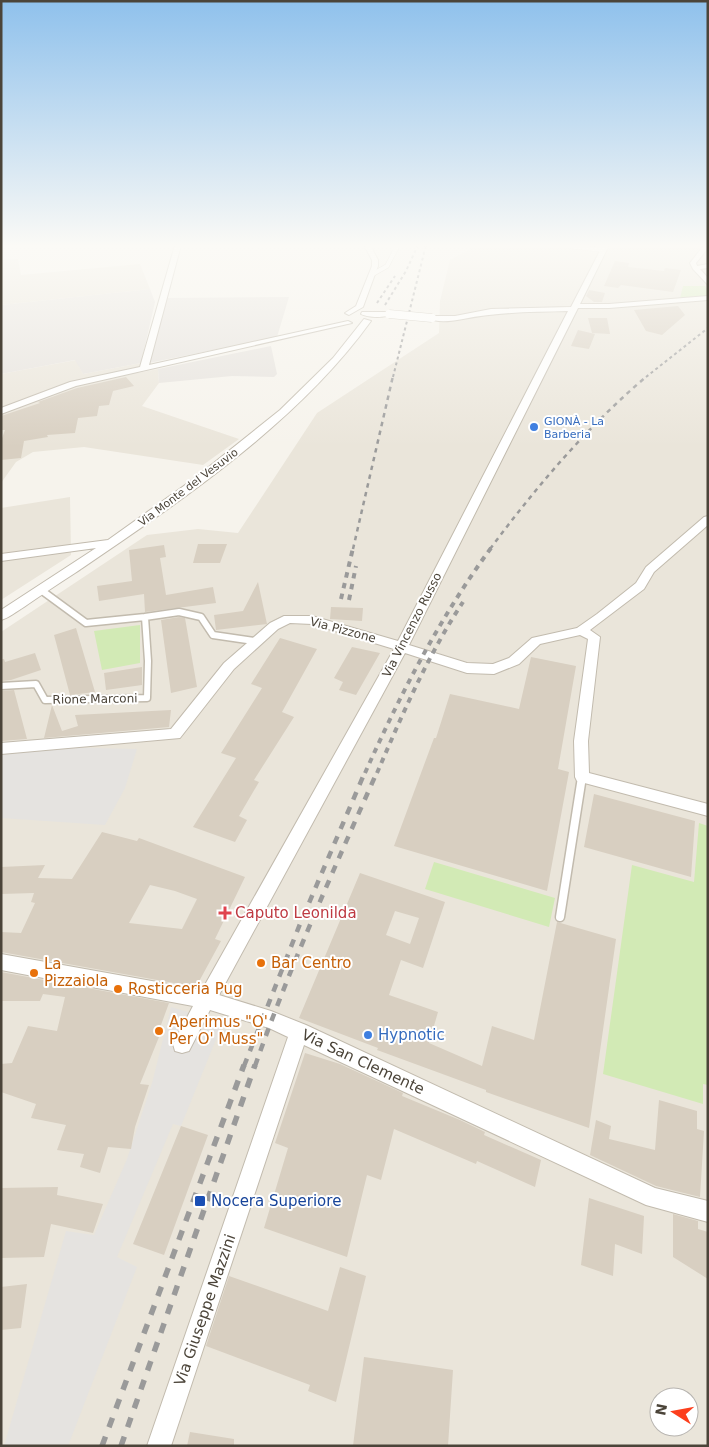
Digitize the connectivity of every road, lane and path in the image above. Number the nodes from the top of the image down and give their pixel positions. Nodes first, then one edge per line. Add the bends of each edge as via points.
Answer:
1 (159, 313) edge
2 (348, 313) edge
3 (352, 313) edge
4 (483, 313) edge
5 (570, 313) edge
6 (364, 315) junction
7 (341, 317) junction
8 (350, 324) junction
9 (328, 327) junction
10 (357, 336) junction
11 (144, 367) junction
12 (1, 411) edge
13 (708, 520) edge
14 (115, 542) junction
15 (1, 558) edge
16 (41, 590) junction
17 (1, 616) edge
18 (145, 617) junction
19 (581, 631) junction
20 (254, 641) junction
21 (402, 646) junction
22 (1, 686) edge
23 (1, 749) edge
24 (582, 777) junction
25 (708, 810) edge
26 (560, 917) dead end
27 (1, 962) edge
28 (206, 1000) junction
29 (299, 1032) junction
30 (182, 1044) dead end
31 (708, 1212) edge
32 (159, 1446) edge

1 - 11 street
2 - 7 street
3 - 6 street
4 - 6 street, bridge via 455,318
5 - 21 street, Via Vincenzo Russo
6 - 8 street
6 - 10 street, Via Monte del Vesuvio
7 - 8 street via 342,321
7 - 9 street
8 - 9 street
8 - 10 street
9 - 11 street
10 - 14 street, Via Monte del Vesuvio via 274,420
11 - 12 street via 73,384
13 - 19 street, Via Pizzone via 650,570 640,586
14 - 15 street
14 - 16 street, Via Monte del Vesuvio
16 - 17 street, Via Monte del Vesuvio
16 - 18 lane via 86,623
18 - 20 lane via 179,612 201,617 213,635
18 - 22 lane, Rione Marconi via 147,698 45,700 36,684
19 - 21 street, Via Pizzone via 536,640 514,661 494,669 467,668
19 - 24 street via 594,638 581,741
20 - 21 street, Via Pizzone via 288,619 312,620
20 - 23 street, Via Pizzone via 229,666 175,734
21 - 28 street, Via Vincenzo Russo
24 - 25 street
24 - 26 lane
27 - 28 street, Via San Clemente
28 - 29 street, Via San Clemente
28 - 30 street, Via Vincenzo Russo
29 - 31 street, Via San Clemente via 653,1198
29 - 32 street, Via Giuseppe Mazzini

